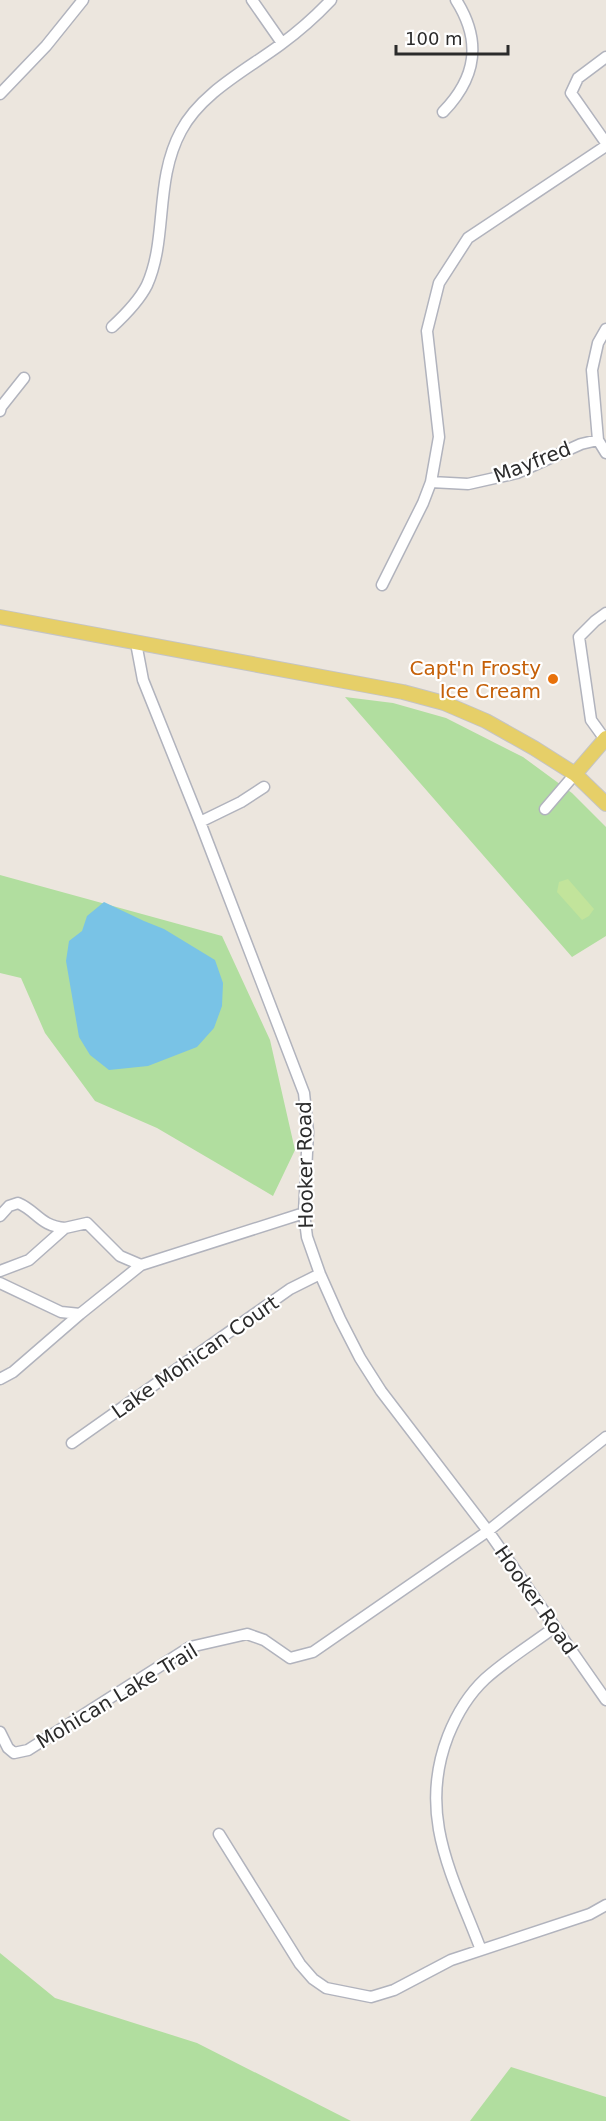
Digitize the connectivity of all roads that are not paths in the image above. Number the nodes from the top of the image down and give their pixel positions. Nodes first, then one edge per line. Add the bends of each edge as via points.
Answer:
1 (83, 0) edge
2 (252, 0) edge
3 (331, 0) edge
4 (456, 0) edge
5 (282, 43) junction
6 (606, 57) edge
7 (0, 94) edge
8 (443, 111) dead end
9 (606, 144) edge
10 (112, 327) dead end
11 (606, 329) edge
12 (24, 378) dead end
13 (0, 411) edge
14 (598, 440) junction
15 (606, 453) edge
16 (430, 482) junction
17 (382, 585) dead end
18 (606, 613) edge
19 (0, 617) edge
20 (136, 642) junction
21 (605, 738) edge
22 (575, 774) junction
23 (264, 788) dead end
24 (606, 804) edge
25 (545, 809) dead end
26 (200, 822) junction
27 (304, 1213) junction
28 (0, 1216) edge
29 (65, 1228) junction
30 (141, 1265) junction
31 (0, 1271) edge
32 (320, 1274) junction
33 (0, 1283) edge
34 (80, 1314) junction
35 (0, 1379) edge
36 (606, 1437) edge
37 (72, 1443) dead end
38 (488, 1531) junction
39 (555, 1627) junction
40 (606, 1700) edge
41 (0, 1732) edge
42 (219, 1834) dead end
43 (606, 1905) edge
44 (481, 1950) junction

1 - 7 street
2 - 5 street
3 - 5 street
4 - 8 street via 471,34 472,67 460,91
5 - 10 street via 219,89 196,109 181,130 165,170 157,246 146,286
6 - 9 street via 578,78 571,93
9 - 16 street via 468,238 439,283 427,331 440,437
11 - 14 street via 598,343 592,370
12 - 13 street
14 - 15 street
14 - 16 street, Mayfred via 580,444 517,473 468,484
16 - 17 street
18 - 21 street via 579,638 591,720
19 - 20 main road
20 - 22 main road via 444,703 486,721
20 - 26 street, Hooker Road via 143,680
21 - 22 main road
22 - 24 main road
22 - 25 street
23 - 26 street
26 - 27 street, Hooker Road via 304,1093 308,1132
27 - 30 street
27 - 32 street, Hooker Road via 307,1238
28 - 29 street via 18,1203 41,1221
29 - 30 street via 87,1223 120,1256
29 - 31 street via 29,1260
30 - 34 street
32 - 37 street, Lake Mohican Court via 290,1289
32 - 38 street, Hooker Road via 360,1358 381,1391
33 - 34 street via 61,1312
34 - 35 street
36 - 38 street
38 - 39 street, Hooker Road
38 - 41 street, Mohican Lake Trail via 313,1652 290,1658 264,1640 247,1634 190,1647 20,1754 8,1748
39 - 40 street, Hooker Road
39 - 44 street via 485,1679 459,1713 438,1766 435,1792 442,1846
42 - 44 street via 300,1964 326,1988 371,1997 393,1990 451,1959
43 - 44 street via 590,1914

